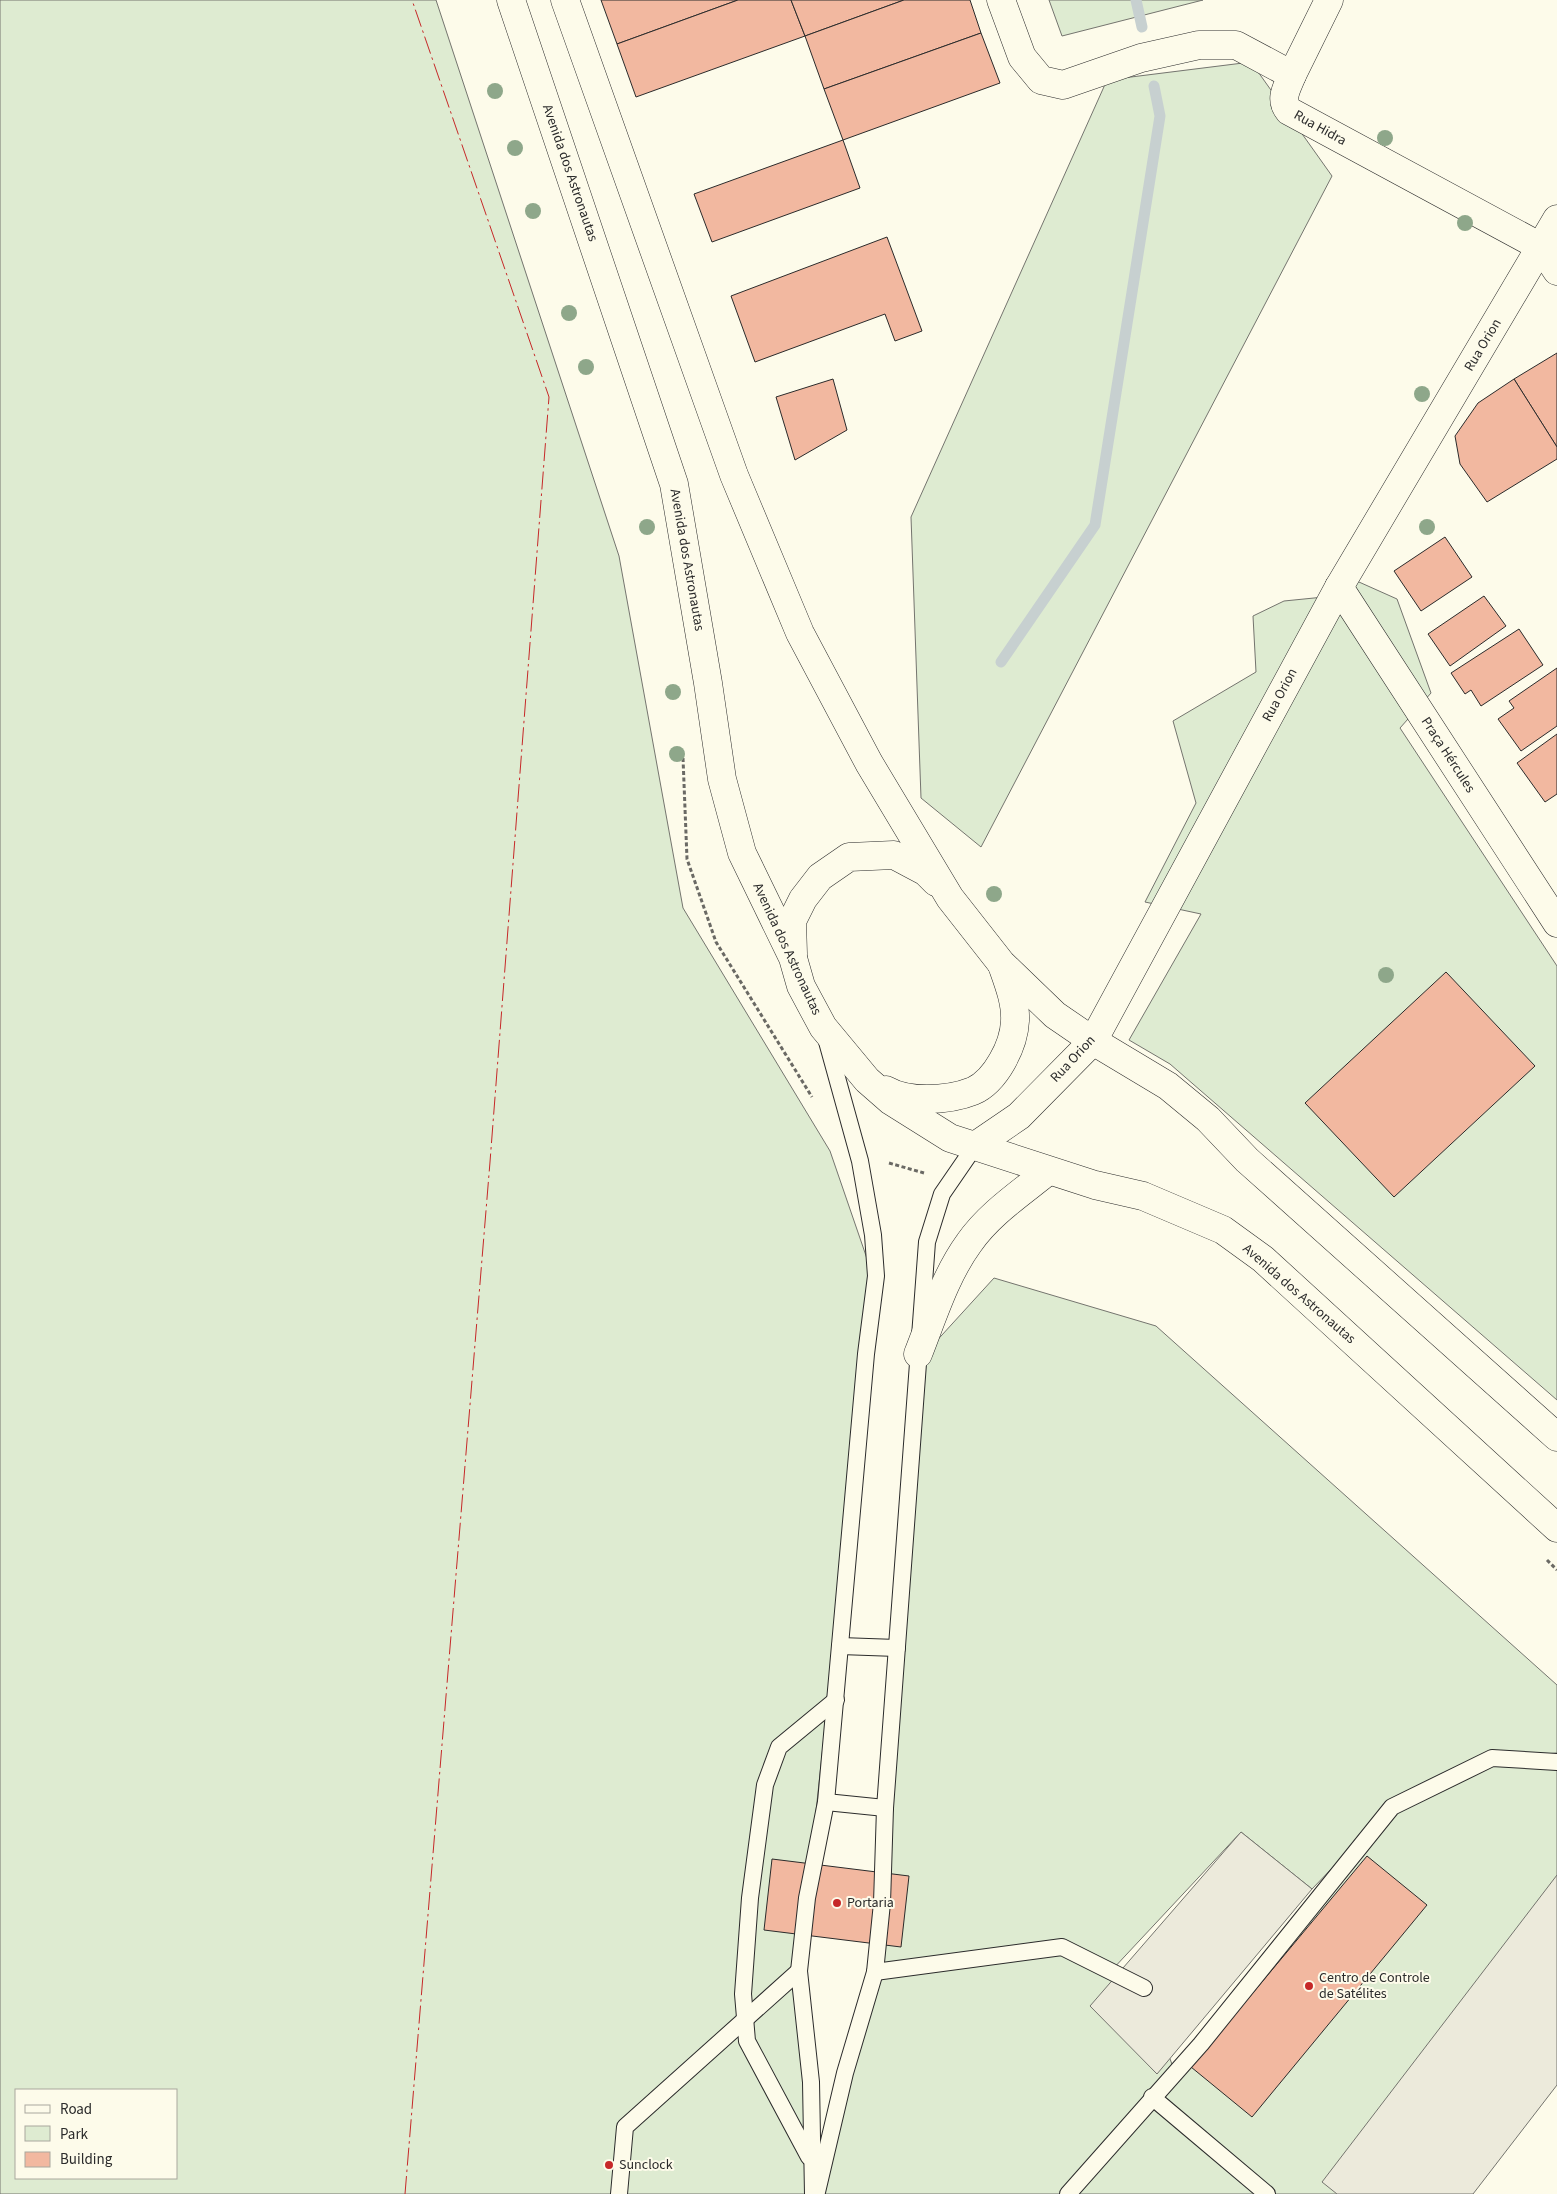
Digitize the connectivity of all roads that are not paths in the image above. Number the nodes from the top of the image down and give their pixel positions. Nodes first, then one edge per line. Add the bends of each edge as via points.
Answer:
1 (511, 0) edge
2 (566, 0) edge
3 (1001, 0) edge
4 (1329, 0) edge
5 (1292, 75) junction
6 (1557, 218) edge
7 (1541, 247) junction
8 (1557, 271) edge
9 (1339, 588) junction
10 (950, 898) junction
11 (1557, 923) edge
12 (793, 958) junction
13 (1001, 963) junction
14 (823, 1027) junction
15 (1093, 1041) junction
16 (867, 1080) junction
17 (975, 1146) junction
18 (1048, 1171) junction
19 (918, 1354) junction
20 (1557, 1437) edge
21 (1557, 1528) edge
22 (840, 1646) junction
23 (897, 1648) junction
24 (836, 1700) junction
25 (1557, 1762) edge
26 (826, 1802) junction
27 (885, 1808) junction
28 (799, 1971) junction
29 (875, 1972) junction
30 (1144, 1988) dead end
31 (745, 2019) junction
32 (1152, 2097) junction
33 (810, 2160) junction
34 (618, 2194) edge
35 (813, 2194) edge
36 (817, 2194) edge
37 (1068, 2194) edge
38 (1267, 2194) edge

1 - 12 main road, Avenida dos Astronautas via 674,484 722,779 742,853
2 - 10 main road via 734,475 800,633 869,763
3 - 5 main road via 1022,57 1041,80 1063,85 1141,58 1199,45 1236,44
4 - 5 main road, Rua Hidra
5 - 7 main road, Rua Hidra via 1284,96 1284,104 1289,111
6 - 7 main road, Rua Orion
7 - 8 main road, Rua Hidra
7 - 9 main road, Rua Orion
9 - 11 main road, Praça Hércules
9 - 15 main road, Rua Orion
10 - 12 main road via 926,872 894,855 849,857 820,877 802,899 792,921
10 - 13 main road
12 - 14 main road, Avenida dos Astronautas via 801,986
13 - 15 main road via 1055,1015
13 - 16 main road via 1011,993 1015,1021 1009,1048 996,1072 975,1090 949,1099 893,1094
14 - 16 main road, Avenida dos Astronautas
14 - 22 lane via 860,1161 874,1235 876,1276
15 - 17 main road, Rua Orion via 1019,1116
15 - 20 main road via 1168,1086 1208,1119 1247,1160
16 - 17 main road, Avenida dos Astronautas via 922,1122 950,1138
17 - 18 main road, Avenida dos Astronautas
17 - 19 lane via 942,1194 927,1242
18 - 19 main road via 999,1211 969,1242 946,1282
18 - 21 main road, Avenida dos Astronautas via 1142,1196 1223,1230 1263,1259
19 - 23 lane
22 - 23 lane
22 - 24 lane
23 - 27 lane
24 - 26 lane
24 - 31 lane via 779,1746 765,1785 750,1898 743,1994
25 - 32 lane via 1492,1758 1392,1807 1201,2044
26 - 27 lane
26 - 28 lane via 807,1898
27 - 29 lane via 882,1903
28 - 31 lane
28 - 33 lane via 811,2082
29 - 30 lane via 1062,1946
29 - 36 lane via 845,2074
31 - 33 lane via 747,2040
31 - 34 lane via 625,2127
32 - 37 lane
32 - 38 lane
33 - 35 lane

